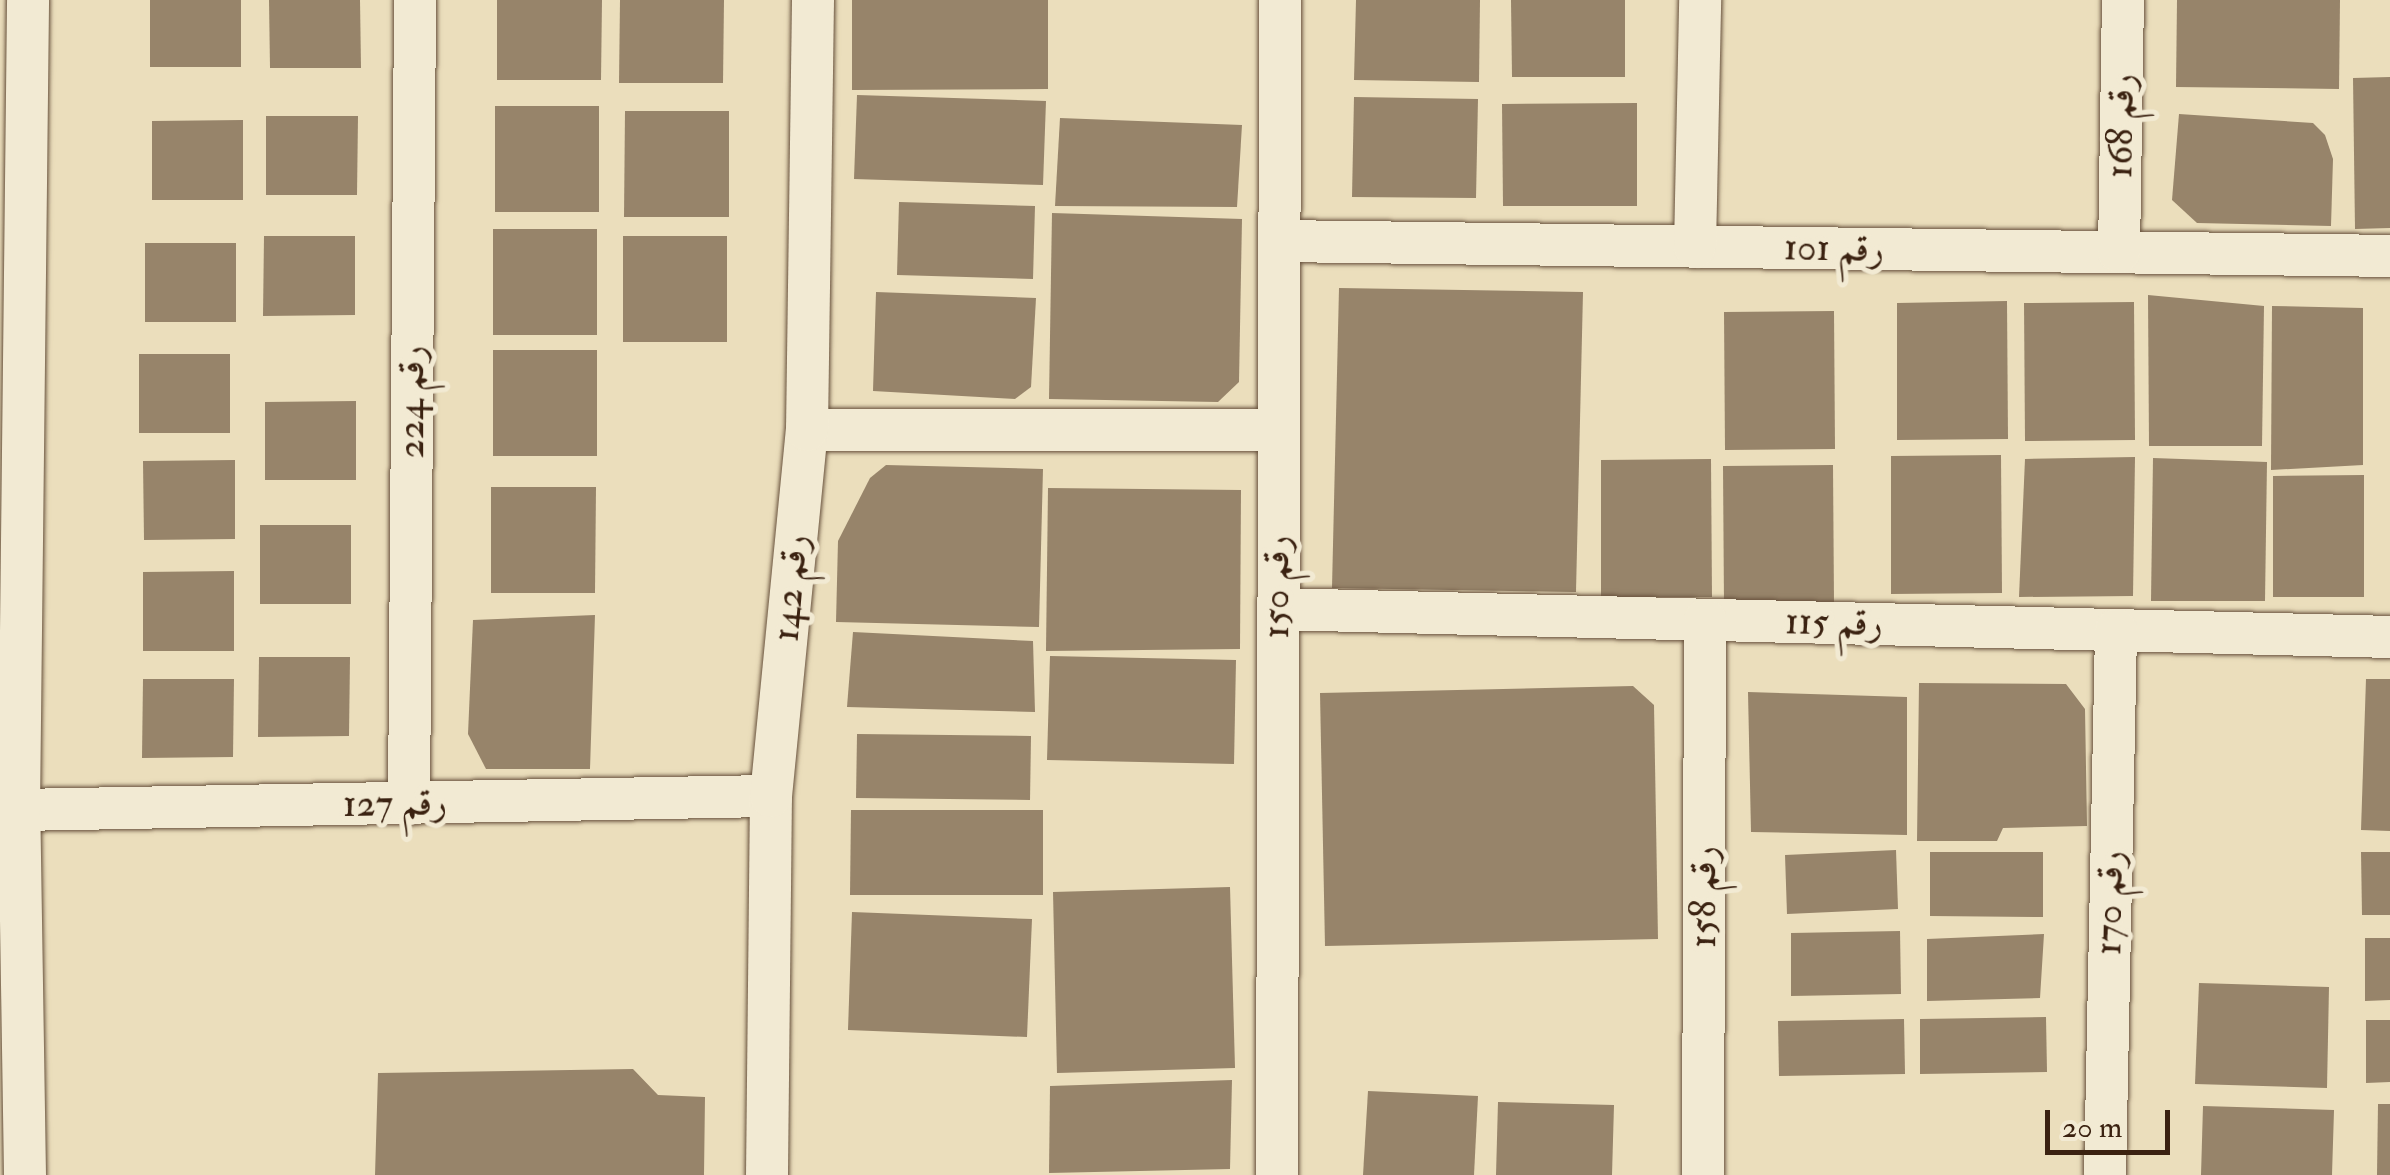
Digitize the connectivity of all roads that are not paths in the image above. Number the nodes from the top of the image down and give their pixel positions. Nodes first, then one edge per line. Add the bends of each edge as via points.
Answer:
1 (28, 0) edge
2 (415, 0) edge
3 (813, 0) edge
4 (1280, 0) edge
5 (1700, 0) edge
6 (2124, 0) edge
7 (1279, 242) junction
8 (1695, 247) junction
9 (2120, 252) junction
10 (2390, 256) edge
11 (12, 421) edge
12 (806, 430) junction
13 (1277, 430) junction
14 (1278, 609) junction
15 (1706, 620) junction
16 (2116, 630) junction
17 (2390, 638) edge
18 (772, 796) junction
19 (409, 804) junction
20 (19, 810) junction
21 (25, 1175) edge
22 (767, 1175) edge
23 (1276, 1175) edge
24 (1703, 1175) edge
25 (2105, 1175) edge

1 - 11 street
2 - 19 street, رقم 224
3 - 12 street, رقم 142
4 - 7 street, رقم 150
5 - 8 street
6 - 9 street, رقم 168
7 - 8 street, رقم 101
7 - 13 street, رقم 150
8 - 9 street, رقم 101
9 - 10 street, رقم 101
11 - 20 street
12 - 13 street
12 - 18 street, رقم 142
13 - 14 street, رقم 150
14 - 15 street, رقم 115
14 - 23 street, رقم 150
15 - 16 street, رقم 115
15 - 24 street, رقم 158
16 - 17 street, رقم 115
16 - 25 street, رقم 170
18 - 19 street, رقم 127
18 - 22 street, رقم 142
19 - 20 street, رقم 127
20 - 21 street

